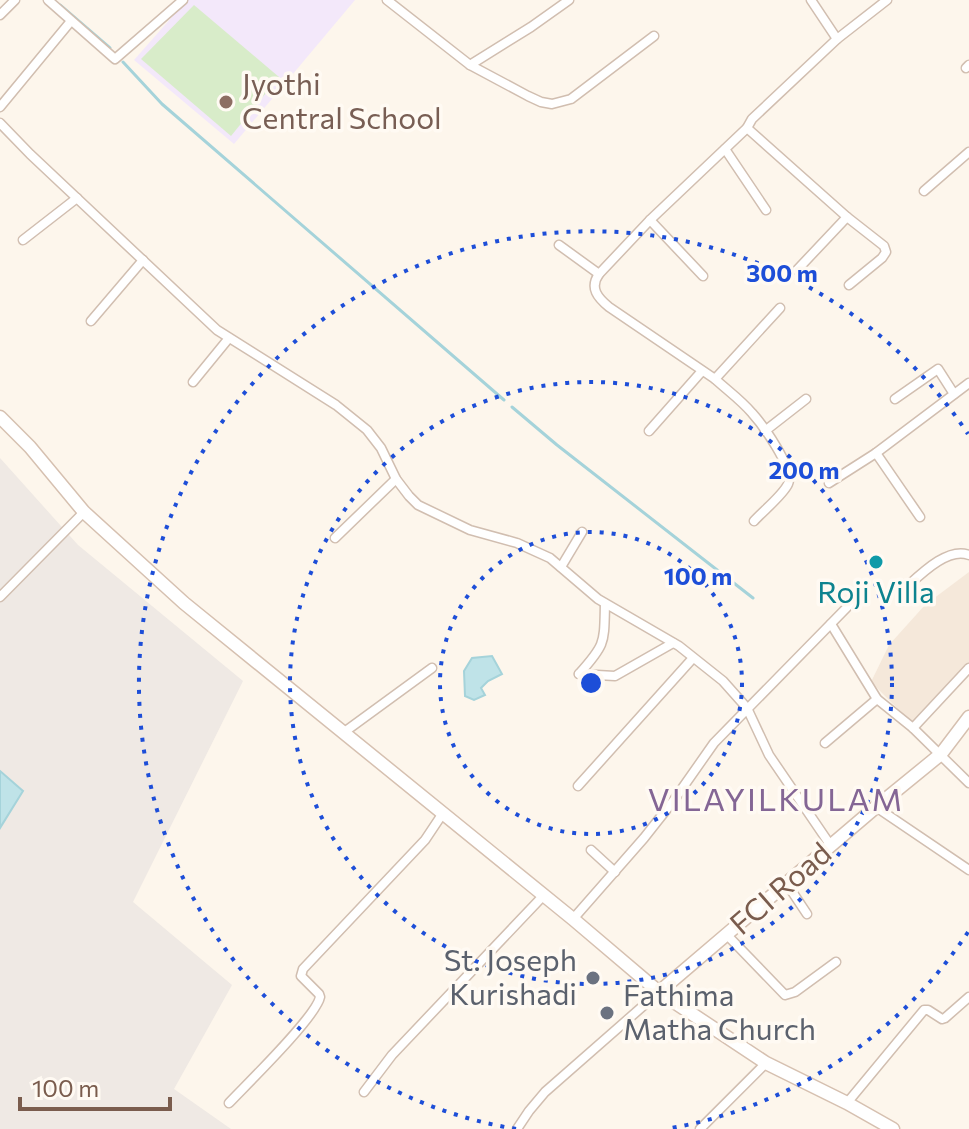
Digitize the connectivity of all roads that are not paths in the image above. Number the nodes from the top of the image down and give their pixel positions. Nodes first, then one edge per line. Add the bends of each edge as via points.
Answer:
1 (15, 0) edge
2 (48, 0) edge
3 (183, 0) edge
4 (387, 0) edge
5 (569, 0) edge
6 (811, 0) edge
7 (887, 0) edge
8 (0, 15) edge
9 (71, 21) junction
10 (654, 36) dead end
11 (837, 39) junction
12 (470, 65) junction
13 (0, 107) edge
14 (0, 123) edge
15 (747, 128) junction
16 (725, 149) junction
17 (969, 152) edge
18 (924, 191) dead end
19 (77, 198) junction
20 (766, 210) dead end
21 (847, 217) junction
22 (650, 220) junction
23 (23, 240) dead end
24 (559, 245) dead end
25 (143, 260) junction
26 (797, 270) dead end
27 (599, 274) junction
28 (703, 276) dead end
29 (849, 285) dead end
30 (780, 308) dead end
31 (91, 321) dead end
32 (229, 338) junction
33 (702, 371) junction
34 (715, 379) junction
35 (193, 382) dead end
36 (969, 383) edge
37 (954, 394) junction
38 (806, 399) dead end
39 (895, 399) dead end
40 (0, 417) edge
41 (649, 431) dead end
42 (765, 431) junction
43 (876, 453) junction
44 (396, 479) junction
45 (829, 483) dead end
46 (84, 512) junction
47 (920, 517) dead end
48 (754, 521) dead end
49 (582, 532) dead end
50 (335, 538) dead end
51 (968, 552) edge
52 (561, 567) junction
53 (902, 591) dead end
54 (861, 593) dead end
55 (0, 597) edge
56 (605, 604) junction
57 (831, 624) junction
58 (673, 643) junction
59 (693, 658) junction
60 (432, 668) dead end
61 (969, 668) edge
62 (877, 699) junction
63 (747, 708) junction
64 (969, 717) edge
65 (913, 728) junction
66 (343, 733) junction
67 (825, 743) dead end
68 (941, 754) junction
69 (969, 783) edge
70 (578, 786) dead end
71 (876, 807) junction
72 (443, 813) junction
73 (831, 846) junction
74 (591, 850) dead end
75 (969, 870) edge
76 (615, 872) junction
77 (787, 884) junction
78 (543, 896) junction
79 (807, 914) dead end
80 (573, 919) junction
81 (727, 935) junction
82 (836, 962) dead end
83 (659, 992) junction
84 (969, 997) edge
85 (766, 1063) junction
86 (364, 1092) dead end
87 (229, 1103) dead end
88 (847, 1103) junction
89 (876, 1125) edge
90 (517, 1129) edge
91 (700, 1129) edge
92 (893, 1129) edge

1 - 8 street
2 - 9 street
3 - 9 street via 115,59
4 - 12 street
5 - 12 street
6 - 11 street
7 - 11 street
9 - 13 street
10 - 12 street via 571,99 552,104
11 - 15 street
14 - 19 street
15 - 16 street
15 - 21 street
16 - 20 street
16 - 22 street
17 - 18 street
19 - 23 street
19 - 25 street
21 - 26 street
21 - 29 street via 886,252
22 - 27 street
22 - 28 street
24 - 27 street
25 - 31 street
25 - 32 street
27 - 33 street via 594,289 600,299
30 - 34 street
32 - 35 street
32 - 44 street via 367,430
33 - 34 street
33 - 41 street
34 - 42 street
36 - 37 street
37 - 39 street via 938,369
37 - 43 street
38 - 42 street
40 - 46 street
42 - 48 street via 790,480
43 - 45 street
43 - 47 street
44 - 50 street
44 - 52 street via 429,512 517,543
46 - 55 street
46 - 66 street via 184,603
49 - 52 street
51 - 53 street via 941,559
52 - 56 street
54 - 57 street
56 - 58 street
56 - 58 street via 603,645 579,674 615,676
57 - 62 street
57 - 63 street
58 - 59 street
59 - 63 street
59 - 70 street
60 - 66 street
61 - 65 street
62 - 65 street
62 - 67 street
63 - 73 street via 769,755
63 - 76 street
64 - 68 street, FCI Road
65 - 68 street
66 - 72 street
68 - 69 street
68 - 71 street, FCI Road
71 - 73 street, FCI Road
71 - 75 street
72 - 78 street
72 - 87 street via 425,840 303,969 301,976 319,994 318,1004
73 - 77 street, FCI Road
74 - 76 street
76 - 80 street
77 - 79 street
77 - 81 street, FCI Road
78 - 80 street
78 - 86 street via 392,1055
80 - 83 street
81 - 82 street via 785,995
81 - 83 street, FCI Road
83 - 85 street
83 - 90 street via 545,1092
84 - 88 street via 942,1019 928,1010 921,1013
85 - 88 street
85 - 91 street
88 - 89 street
89 - 92 street

